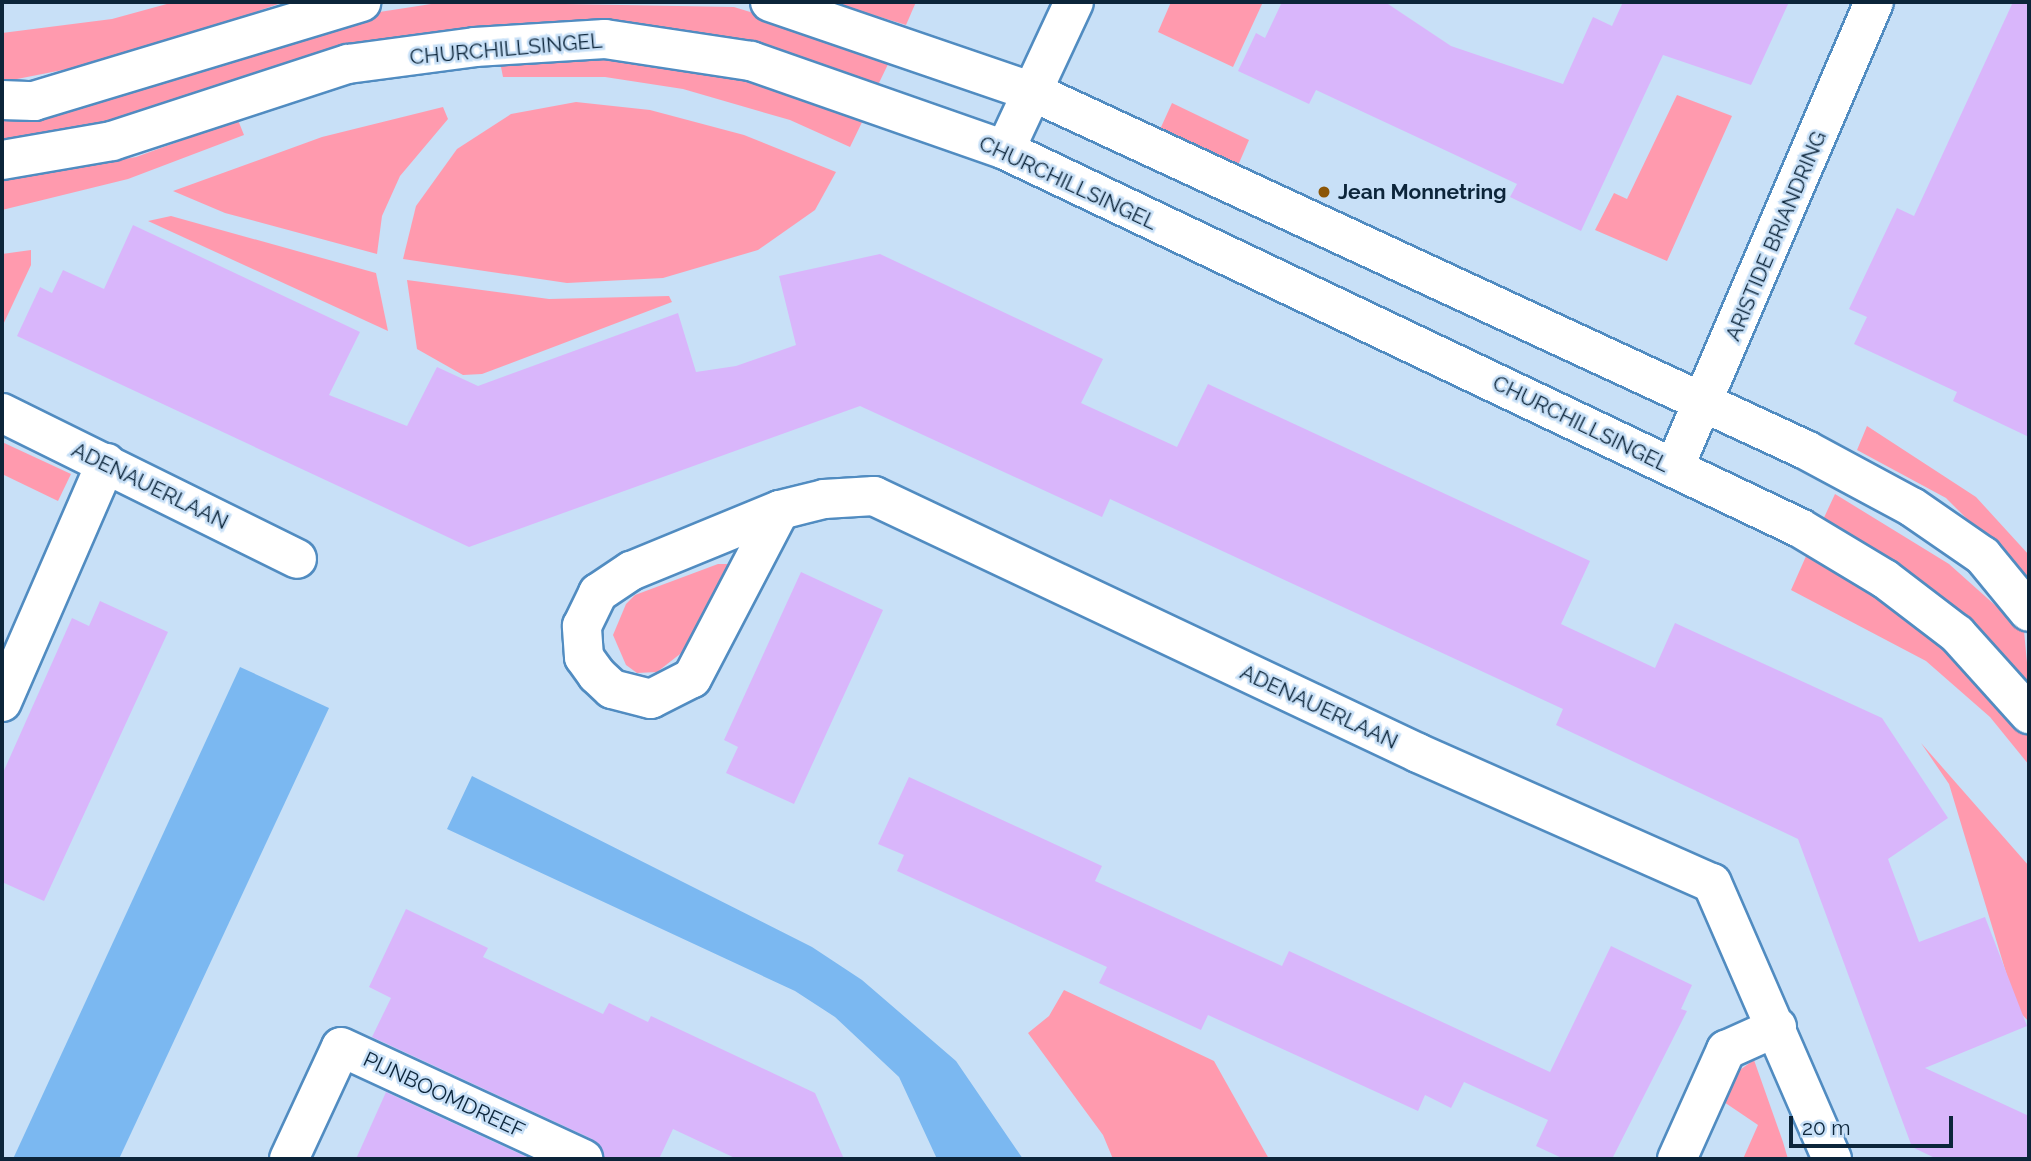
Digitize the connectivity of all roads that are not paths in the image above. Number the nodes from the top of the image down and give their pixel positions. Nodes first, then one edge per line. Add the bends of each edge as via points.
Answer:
1 (361, 2) edge
2 (770, 2) edge
3 (1074, 2) edge
4 (1874, 2) edge
5 (1033, 92) junction
6 (2, 100) edge
7 (1005, 150) junction
8 (2, 160) edge
9 (1704, 403) junction
10 (2, 413) edge
11 (106, 463) junction
12 (1674, 468) junction
13 (780, 510) junction
14 (297, 559) dead end
15 (2029, 612) edge
16 (2, 702) edge
17 (2029, 714) edge
18 (1777, 1027) junction
19 (289, 1159) edge
20 (583, 1159) edge
21 (1677, 1159) edge
22 (1832, 1159) edge

1 - 6 street via 34,101
2 - 5 street
3 - 5 street
4 - 9 street, ARISTIDE BRIANDRING
5 - 7 street
5 - 9 street
7 - 8 street, CHURCHILLSINGEL via 751,61 605,39 475,47 348,64 112,141
7 - 12 street, CHURCHILLSINGEL
9 - 12 street, ARISTIDE BRIANDRING
9 - 15 street via 1912,507 1983,556
10 - 11 street, ADENAUERLAAN
11 - 14 street, ADENAUERLAAN
11 - 16 street
12 - 17 street, CHURCHILLSINGEL via 1800,528 1885,579 1957,634
13 - 13 street, ADENAUERLAAN via 631,571 598,593 581,635 584,657 597,675 612,689 651,699 692,678
13 - 18 street, ADENAUERLAAN via 824,499 874,496 1418,753 1712,883
18 - 21 street via 1726,1050
18 - 22 street, ADENAUERLAAN
19 - 20 street, PIJNBOOMDREEF via 341,1047

